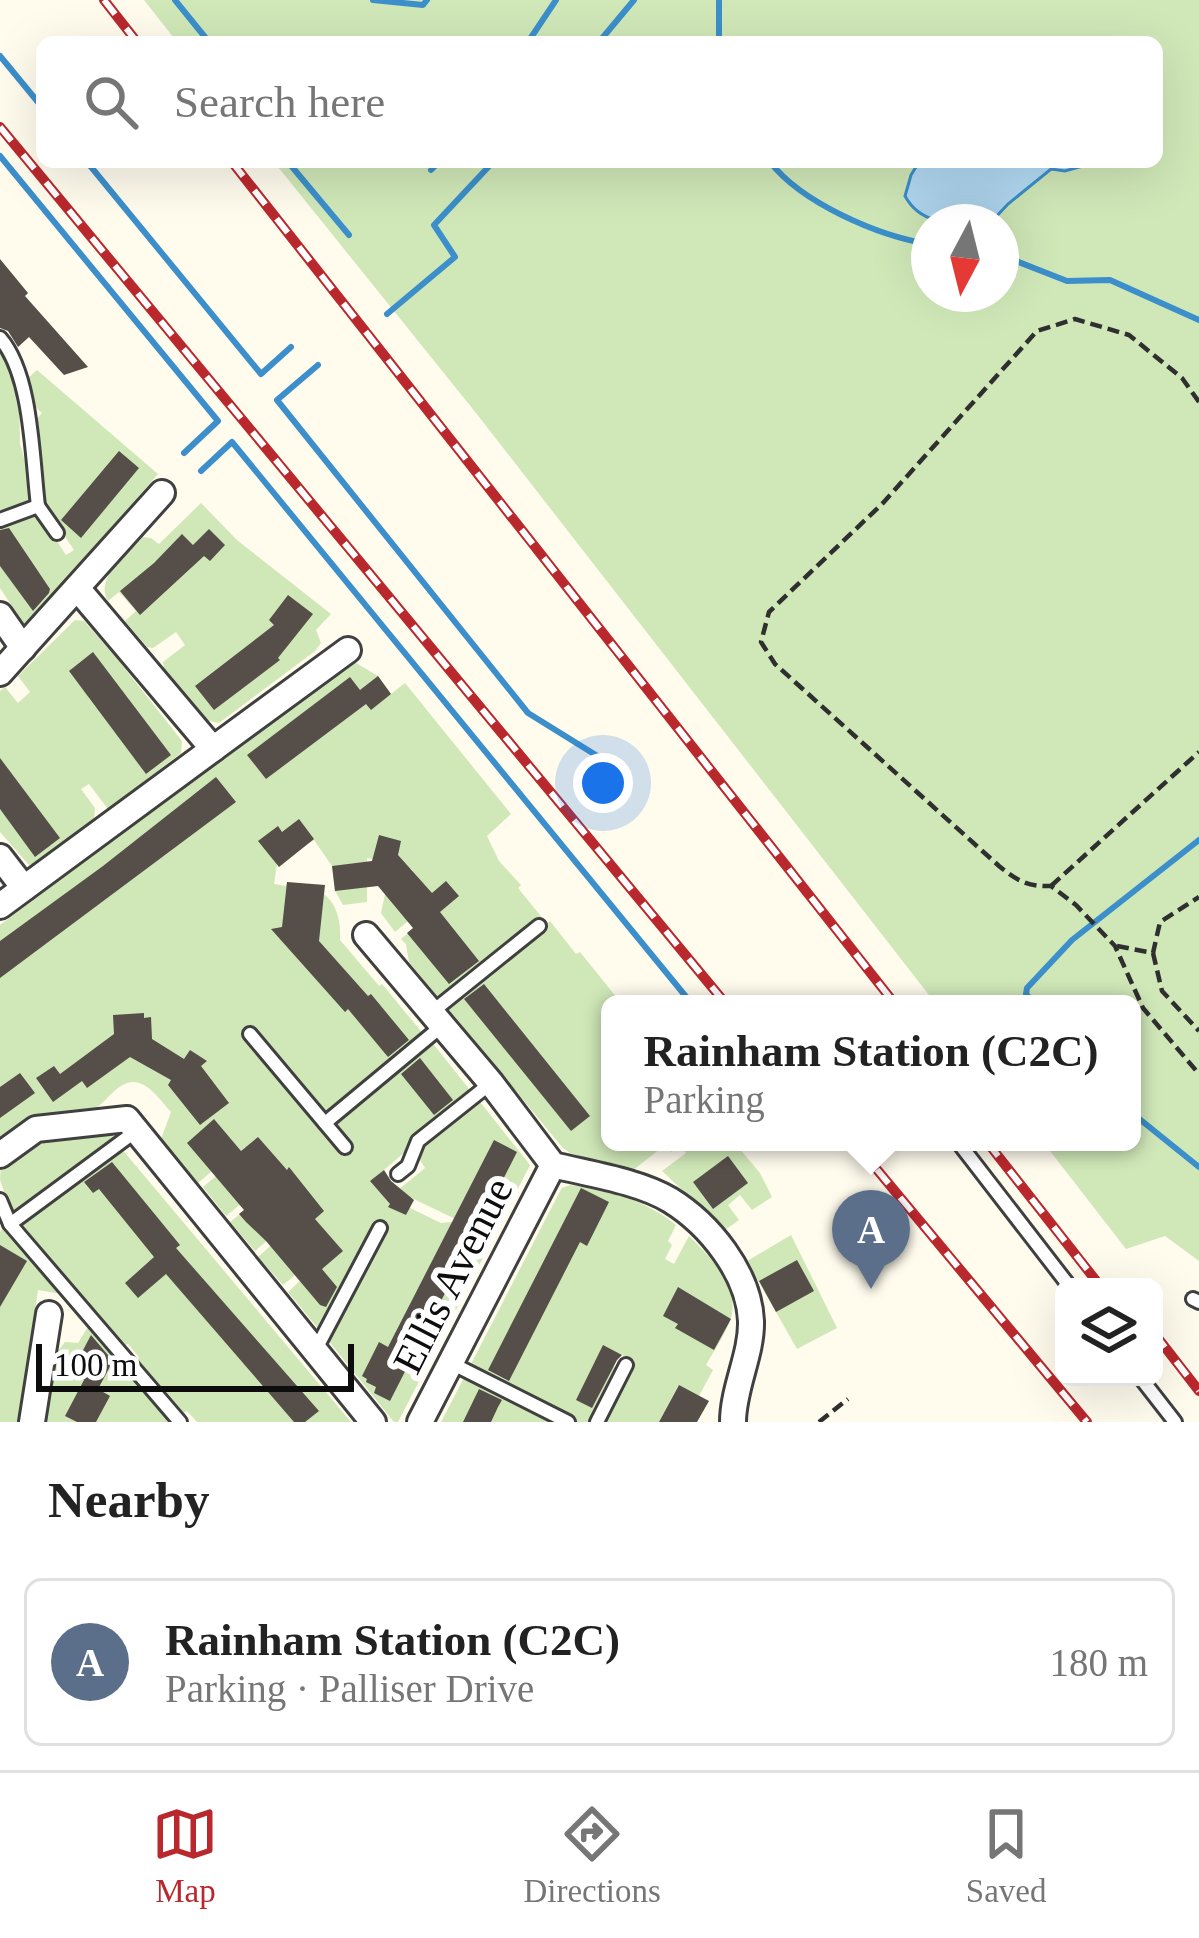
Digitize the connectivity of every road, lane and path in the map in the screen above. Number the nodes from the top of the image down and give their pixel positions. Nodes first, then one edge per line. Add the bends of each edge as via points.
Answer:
1 (0, 338) edge
2 (1199, 402) edge
3 (162, 493) dead end
4 (38, 506) junction
5 (0, 520) edge
6 (57, 533) dead end
7 (77, 588) junction
8 (0, 615) edge
9 (23, 648) junction
10 (348, 650) dead end
11 (0, 673) edge
12 (213, 749) junction
13 (1199, 752) edge
14 (0, 857) edge
15 (1052, 886) junction
16 (24, 887) junction
17 (1199, 897) edge
18 (0, 906) edge
19 (539, 926) dead end
20 (366, 934) dead end
21 (1114, 946) junction
22 (1153, 953) junction
23 (1137, 995) edge
24 (1141, 1004) edge
25 (437, 1019) junction
26 (1199, 1031) edge
27 (250, 1034) dead end
28 (1199, 1074) edge
29 (491, 1083) junction
30 (325, 1123) junction
31 (136, 1131) junction
32 (345, 1147) dead end
33 (965, 1151) edge
34 (0, 1155) edge
35 (553, 1165) junction
36 (398, 1174) dead end
37 (0, 1200) edge
38 (10, 1224) junction
39 (380, 1228) dead end
40 (1063, 1278) edge
41 (49, 1314) dead end
42 (315, 1351) junction
43 (450, 1362) junction
44 (626, 1365) dead end
45 (1147, 1386) edge
46 (848, 1400) dead end
47 (32, 1422) edge
48 (180, 1422) edge
49 (373, 1422) edge
50 (420, 1422) edge
51 (568, 1422) edge
52 (597, 1422) edge
53 (733, 1422) edge
54 (819, 1422) edge
55 (1175, 1422) edge

1 - 4 lane via 23,388
2 - 15 path via 1129,335 1075,319 1036,331 884,503 769,612 761,642 775,664 1018,881
3 - 7 street
4 - 5 lane
4 - 6 lane
7 - 9 street
7 - 12 street
8 - 9 street
9 - 11 street
10 - 12 street
12 - 16 street
13 - 15 path
14 - 16 street
15 - 21 path
16 - 18 street
17 - 22 path via 1160,922
19 - 25 lane
20 - 25 street
21 - 22 path
21 - 23 path
22 - 26 path via 1162,992
24 - 28 path
25 - 29 street
25 - 30 lane
27 - 30 lane
29 - 35 street
29 - 36 lane via 418,1142
30 - 32 lane
31 - 34 street via 127,1119 36,1129
31 - 38 lane
31 - 42 street
33 - 40 lane
35 - 43 street, Ellis Avenue
35 - 53 street via 668,1199 730,1262 752,1322
37 - 38 lane
38 - 48 lane
39 - 42 lane
41 - 47 street
42 - 49 street
43 - 50 street, Ellis Avenue
43 - 51 lane
44 - 52 lane
45 - 55 lane
46 - 54 path

